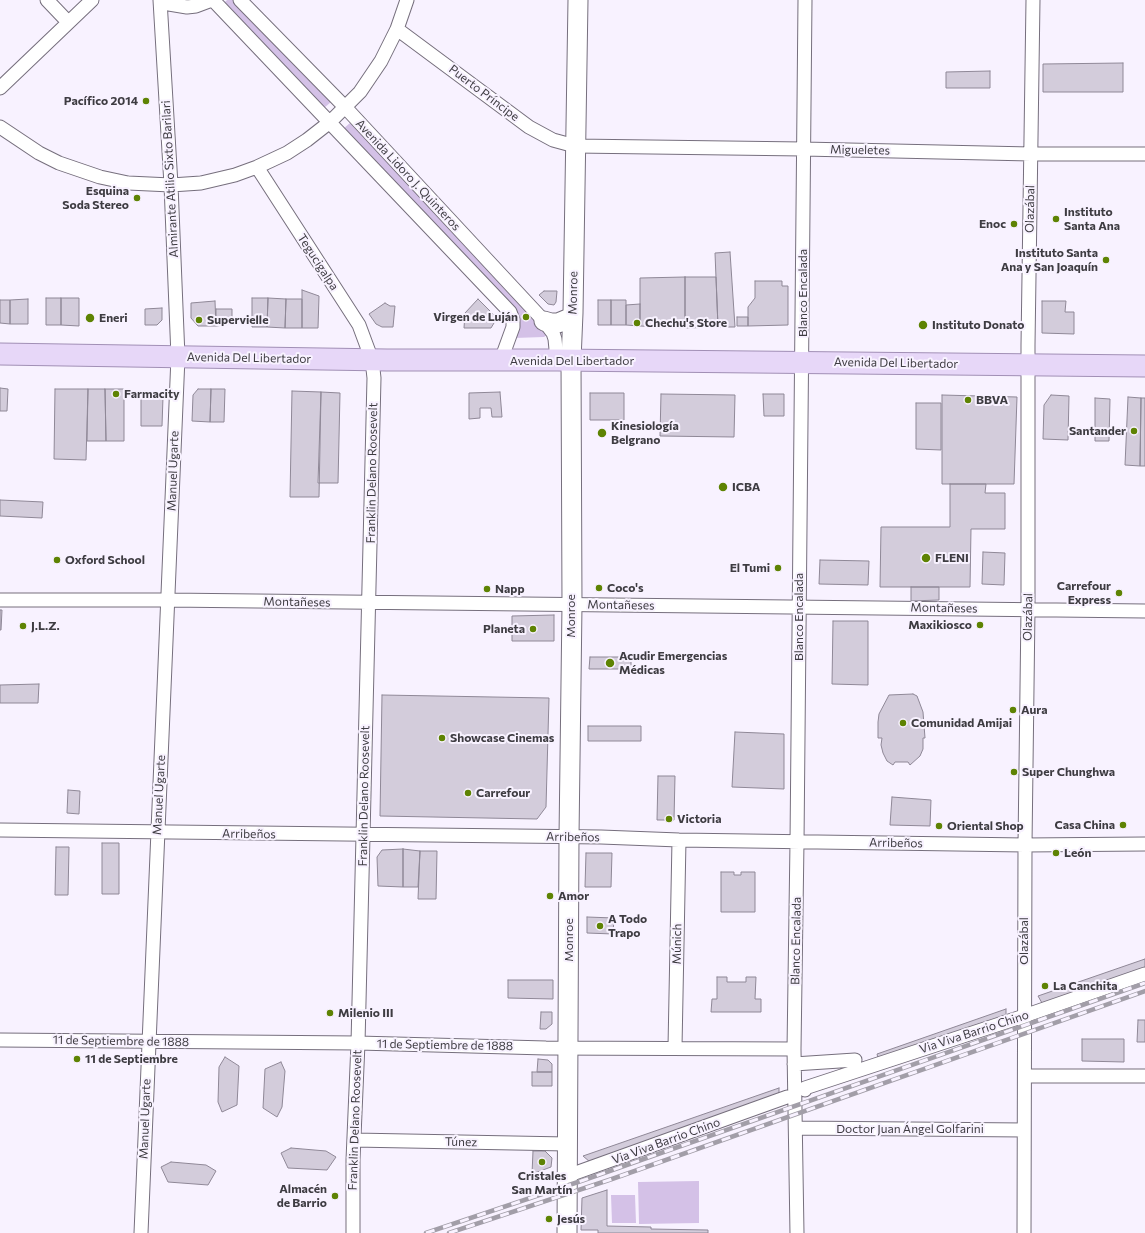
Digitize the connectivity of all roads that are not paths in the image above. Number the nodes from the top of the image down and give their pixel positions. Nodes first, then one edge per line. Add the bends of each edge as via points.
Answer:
1 (47, 0) edge
2 (92, 0) edge
3 (160, 0) edge
4 (213, 0) edge
5 (240, 0) edge
6 (407, 0) edge
7 (578, 0) edge
8 (805, 0) edge
9 (1032, 0) edge
10 (68, 22) junction
11 (398, 29) junction
12 (0, 88) edge
13 (345, 107) junction
14 (330, 122) junction
15 (0, 127) edge
16 (575, 146) junction
17 (803, 148) junction
18 (1031, 154) junction
19 (1145, 154) edge
20 (256, 168) junction
21 (171, 185) junction
22 (573, 313) junction
23 (544, 321) junction
24 (0, 354) edge
25 (178, 357) junction
26 (372, 360) junction
27 (501, 360) junction
28 (564, 360) junction
29 (801, 362) junction
30 (1028, 365) junction
31 (1145, 366) edge
32 (0, 600) edge
33 (168, 600) junction
34 (369, 603) junction
35 (572, 604) junction
36 (799, 607) junction
37 (1028, 609) junction
38 (1145, 611) edge
39 (0, 830) edge
40 (158, 833) junction
41 (363, 835) junction
42 (569, 837) junction
43 (679, 840) junction
44 (798, 842) junction
45 (1025, 844) junction
46 (1145, 844) edge
47 (1145, 974) edge
48 (1024, 1016) junction
49 (0, 1040) edge
50 (148, 1042) junction
51 (358, 1043) junction
52 (567, 1047) junction
53 (675, 1047) junction
54 (794, 1049) junction
55 (855, 1060) dead end
56 (794, 1064) junction
57 (1025, 1076) junction
58 (1145, 1076) edge
59 (805, 1090) dead end
60 (787, 1097) dead end
61 (796, 1128) junction
62 (1024, 1130) junction
63 (354, 1140) junction
64 (568, 1144) junction
65 (567, 1176) junction
66 (141, 1233) edge
67 (353, 1233) edge
68 (567, 1233) edge
69 (797, 1233) edge
70 (1024, 1233) edge

1 - 10 street
2 - 10 street
3 - 4 street via 187,7
3 - 21 street, Almirante Atilio Sixto Barilari
4 - 14 street, Avenida Lidoro J. Quinteros
5 - 13 street, Avenida Lidoro J. Quinteros
6 - 11 street
7 - 16 main road, Monroe
8 - 17 street, Blanco Encalada
9 - 18 street, Olazábal
10 - 12 street
11 - 13 street via 360,92
11 - 16 street, Puerto Príncipe via 529,127 553,140
13 - 14 street
13 - 23 street, Avenida Lidoro J. Quinteros
14 - 20 street via 287,153
14 - 27 street, Avenida Lidoro J. Quinteros via 510,312 513,327
15 - 21 street via 39,153 77,170 128,183
16 - 17 street, Migueletes
16 - 22 main road, Monroe
17 - 18 street, Migueletes
17 - 29 street, Blanco Encalada
18 - 19 street, Migueletes
18 - 30 street, Olazábal
20 - 21 street via 218,179
20 - 26 street, Tegucigalpa via 359,325
21 - 25 street, Almirante Atilio Sixto Barilari
22 - 23 main road via 570,318 558,324
22 - 28 main road, Monroe
23 - 28 street, Avenida Lidoro J. Quinteros via 553,333
24 - 25 main road, Avenida Del Libertador
25 - 26 main road, Avenida Del Libertador
25 - 33 street, Manuel Ugarte
26 - 27 main road, Avenida Del Libertador
26 - 34 street, Franklin Delano Roosevelt via 374,378
27 - 28 main road, Avenida Del Libertador
28 - 29 main road, Avenida Del Libertador
28 - 35 main road, Monroe
29 - 30 main road, Avenida Del Libertador
29 - 36 street, Blanco Encalada
30 - 31 main road, Avenida Del Libertador
30 - 37 street, Olazábal
32 - 33 street, Montañeses
33 - 34 street, Montañeses
33 - 40 street, Manuel Ugarte
34 - 35 street, Montañeses
34 - 41 street, Franklin Delano Roosevelt
35 - 36 street, Montañeses
35 - 42 main road, Monroe
36 - 37 street, Montañeses
36 - 44 street, Blanco Encalada
37 - 38 street, Montañeses
37 - 45 street, Olazábal
39 - 40 street, Arribeños
40 - 41 street, Arribeños
40 - 50 street, Manuel Ugarte
41 - 42 street, Arribeños
41 - 51 street, Franklin Delano Roosevelt
42 - 43 street, Arribeños
42 - 52 main road, Monroe
43 - 44 street, Arribeños
43 - 53 street, Múnich
44 - 45 street, Arribeños
44 - 54 street, Blanco Encalada
45 - 46 street, Arribeños
45 - 48 street, Olazábal
47 - 48 street, Via Viva Barrio Chino
48 - 57 street, Olazábal
48 - 59 street, Via Viva Barrio Chino
49 - 50 street, 11 de Septiembre de 1888
50 - 51 street, 11 de Septiembre de 1888
50 - 66 street, Manuel Ugarte
51 - 52 street, 11 de Septiembre de 1888
51 - 63 street, Franklin Delano Roosevelt
52 - 53 street, 11 de Septiembre de 1888
52 - 64 main road, Monroe
53 - 54 street, 11 de Septiembre de 1888
54 - 56 street, Blanco Encalada
55 - 56 street
56 - 61 street, Blanco Encalada
57 - 58 street
57 - 62 street, Olazábal
60 - 65 street, Via Viva Barrio Chino
61 - 62 street, Doctor Juan Ángel Golfarini
61 - 69 street, Blanco Encalada
62 - 70 street, Olazábal
63 - 64 street, Túnez
63 - 67 street, Franklin Delano Roosevelt
64 - 65 main road, Monroe
65 - 68 main road, Monroe

